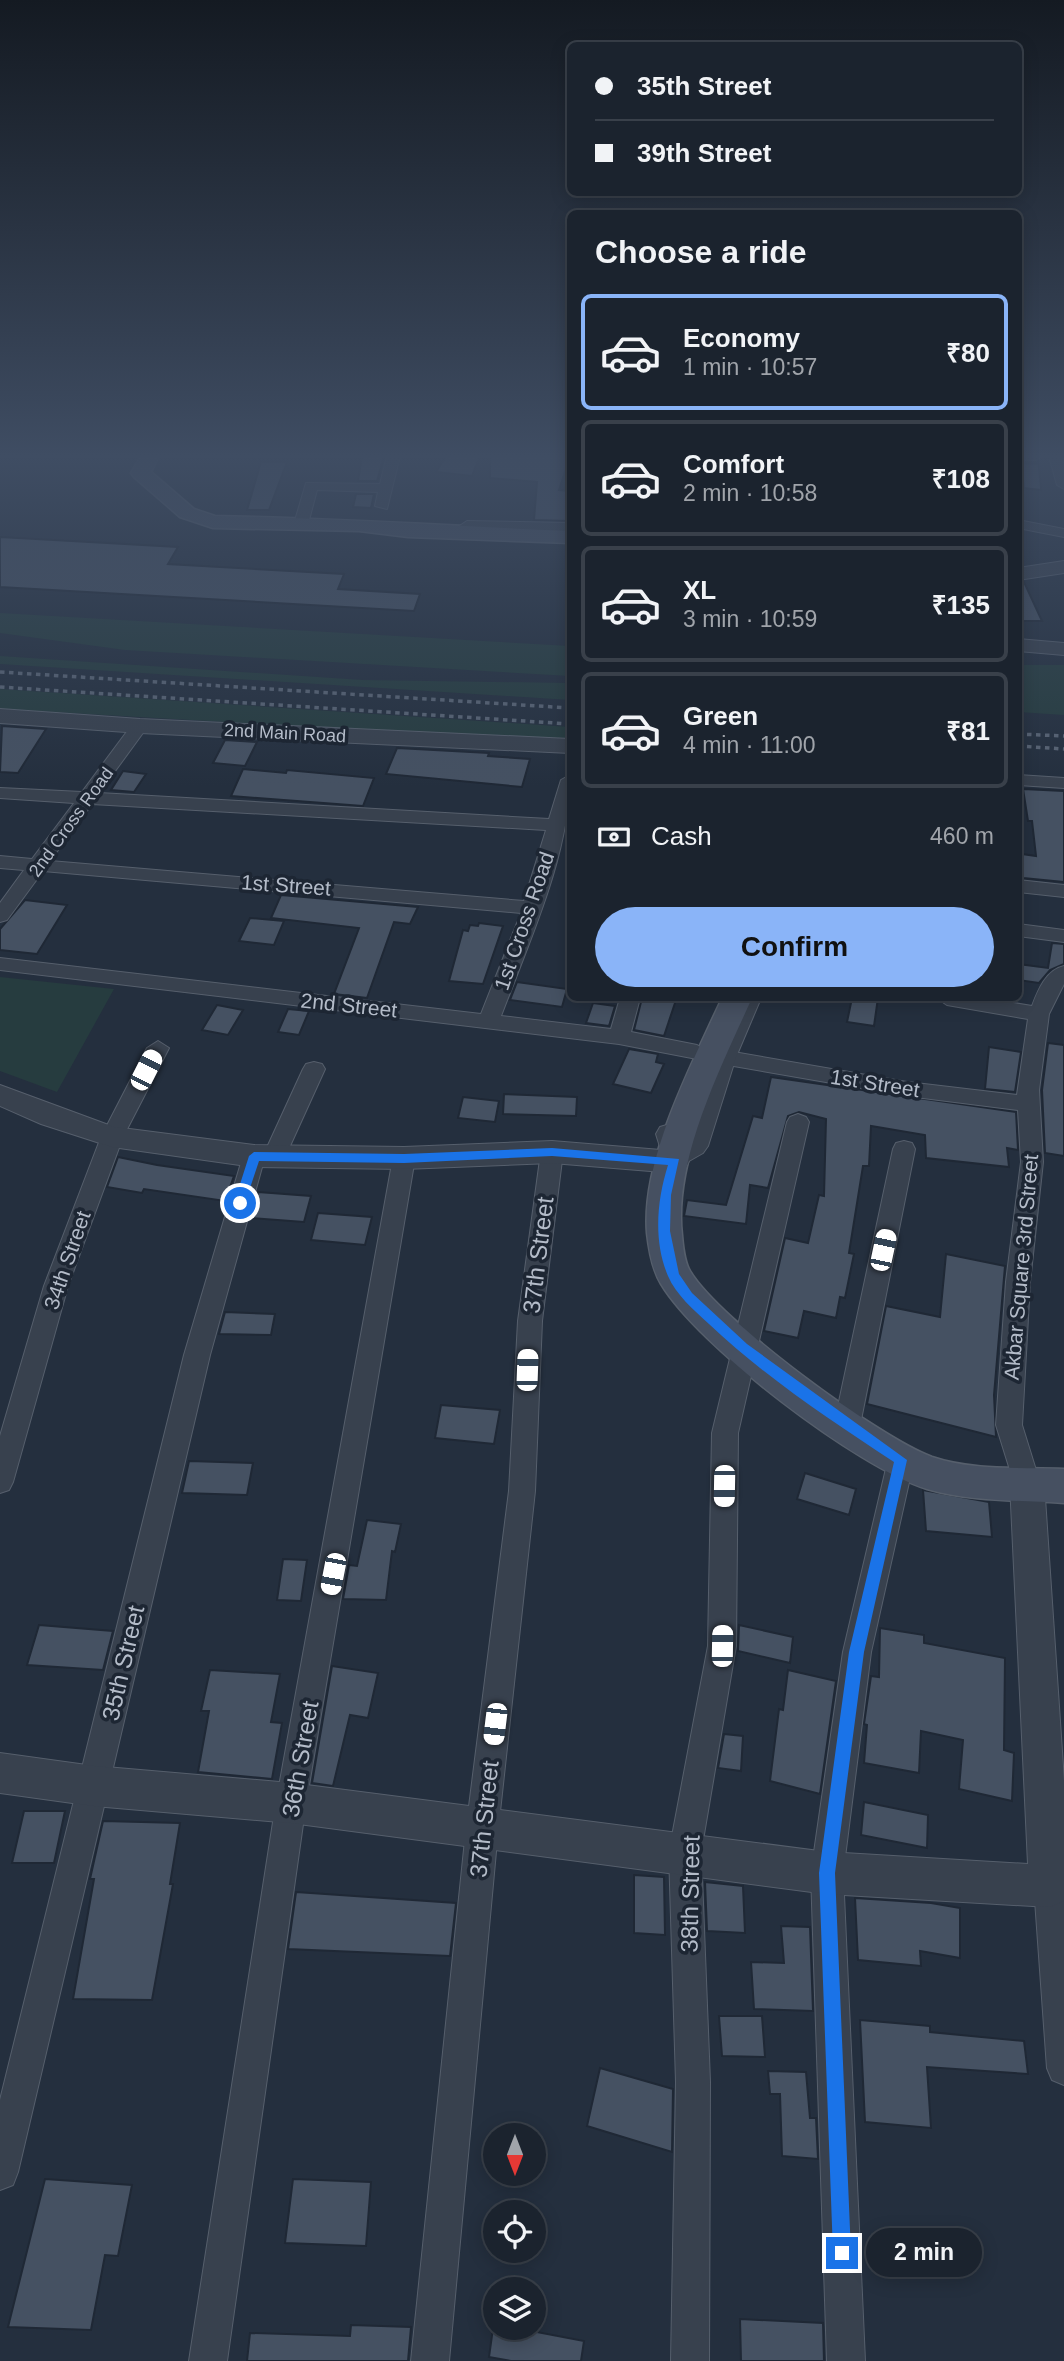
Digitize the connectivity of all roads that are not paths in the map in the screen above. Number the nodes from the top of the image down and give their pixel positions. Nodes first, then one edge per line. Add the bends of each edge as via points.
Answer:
1 (1064, 567) edge
2 (1022, 573) edge
3 (1022, 645) edge
4 (1064, 649) edge
5 (0, 716) edge
6 (140, 726) junction
7 (567, 746) edge
8 (1022, 780) edge
9 (1064, 783) edge
10 (567, 790) edge
11 (0, 793) edge
12 (89, 799) junction
13 (557, 825) junction
14 (0, 862) edge
15 (40, 864) junction
16 (1022, 886) edge
17 (1064, 891) edge
18 (532, 908) junction
19 (0, 916) edge
20 (1022, 931) edge
21 (1064, 936) edge
22 (0, 964) edge
23 (1062, 977) edge
24 (629, 1001) edge
25 (723, 1001) edge
26 (736, 1001) edge
27 (746, 1001) edge
28 (964, 1001) edge
29 (1039, 1014) junction
30 (489, 1021) junction
31 (619, 1037) junction
32 (158, 1048) dead end
33 (709, 1054) junction
34 (314, 1069) dead end
35 (0, 1095) edge
36 (1029, 1105) junction
37 (798, 1122) dead end
38 (112, 1137) junction
39 (904, 1149) dead end
40 (552, 1152) junction
41 (677, 1153) junction
42 (264, 1157) junction
43 (404, 1158) junction
44 (743, 1348) junction
45 (848, 1425) junction
46 (901, 1460) junction
47 (0, 1482) edge
48 (1027, 1483) junction
49 (1064, 1486) edge
50 (0, 1773) edge
51 (94, 1786) junction
52 (291, 1803) junction
53 (482, 1830) junction
54 (685, 1852) junction
55 (827, 1873) junction
56 (1057, 1886) edge
57 (1064, 2068) edge
58 (0, 2172) edge
59 (208, 2361) edge
60 (430, 2361) edge
61 (690, 2361) edge
62 (846, 2361) edge

1 - 2 street
3 - 4 street
5 - 6 street, 2nd Main Road
6 - 7 street, 2nd Main Road
6 - 12 street, 2nd Cross Road
8 - 9 street
10 - 13 street, 1st Cross Road
11 - 12 street
12 - 13 street
12 - 15 street, 2nd Cross Road
13 - 18 street, 1st Cross Road
14 - 15 street, 1st Street
15 - 18 street, 1st Street
15 - 19 street, 2nd Cross Road
16 - 17 street
18 - 30 street, 1st Cross Road
20 - 21 street
22 - 30 street, 2nd Street
23 - 29 street, Akbar Square 3rd Street
24 - 31 street
25 - 33 street
26 - 41 main road
27 - 33 street
28 - 29 street
29 - 36 street, Akbar Square 3rd Street
30 - 31 street, 2nd Street
31 - 33 street, 2nd Street
32 - 38 street, 34th Street
33 - 36 street, 1st Street
33 - 41 street via 693,1146
34 - 42 street, 35th Street
35 - 38 street
36 - 48 street, Akbar Square 3rd Street via 1032,1162 1009,1425
37 - 44 street, 38th Street
38 - 42 street
38 - 47 street, 34th Street via 56,1286
39 - 45 street
40 - 41 street
40 - 43 street
40 - 53 street, 37th Street via 530,1321 522,1491
41 - 44 main road via 665,1195 664,1231 673,1275 688,1297
42 - 43 street
42 - 51 street, 35th Street via 197,1355
43 - 52 street, 36th Street
44 - 45 main road
44 - 54 street, 38th Street via 725,1433 722,1646
45 - 46 main road
46 - 48 main road via 926,1472 963,1479
46 - 55 street via 856,1652
48 - 49 main road
48 - 56 street
50 - 51 street
51 - 52 street
51 - 58 street, 35th Street
52 - 53 street
52 - 59 street, 36th Street
53 - 54 street
53 - 60 street, 37th Street
54 - 55 street
54 - 61 street, 38th Street via 693,2082
55 - 56 street
55 - 62 street
56 - 57 street

